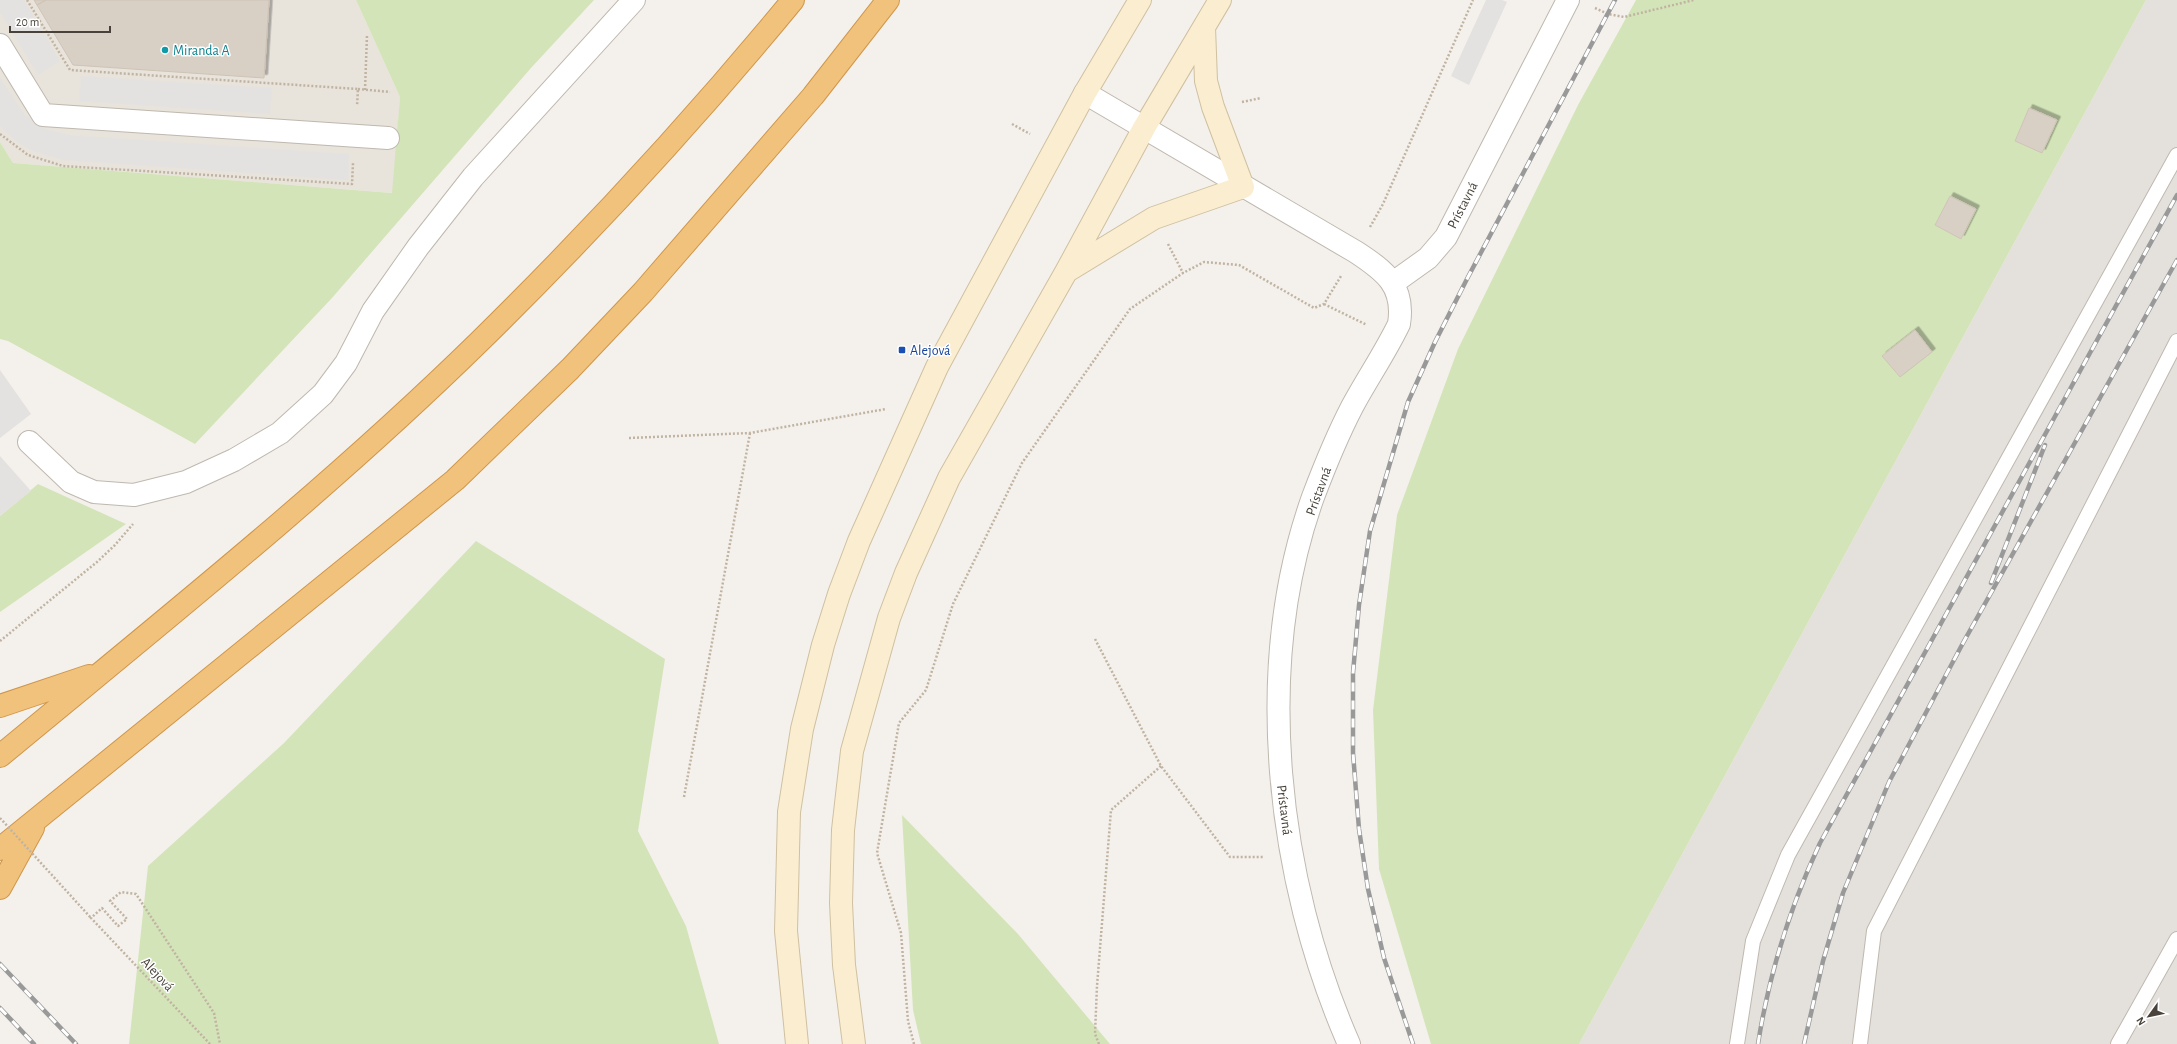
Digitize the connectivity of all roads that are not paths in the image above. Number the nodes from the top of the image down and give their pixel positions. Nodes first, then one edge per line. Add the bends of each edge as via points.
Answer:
1 (634, 0) edge
2 (793, 0) edge
3 (888, 0) edge
4 (1140, 0) edge
5 (1220, 0) edge
6 (1568, 0) edge
7 (1204, 27) junction
8 (0, 45) edge
9 (1085, 93) junction
10 (1144, 128) junction
11 (388, 138) dead end
12 (2177, 155) edge
13 (1243, 188) junction
14 (1066, 272) junction
15 (1393, 282) junction
16 (2177, 341) edge
17 (29, 442) dead end
18 (102, 672) junction
19 (0, 706) edge
20 (0, 756) edge
21 (39, 818) junction
22 (0, 849) edge
23 (0, 865) edge
24 (0, 888) edge
25 (2177, 939) edge
26 (797, 1044) edge
27 (854, 1044) edge
28 (1348, 1044) edge
29 (1737, 1044) edge
30 (1860, 1044) edge
31 (2118, 1044) edge

1 - 17 street via 473,177 418,247 373,311 346,362 323,394 280,433 234,460 186,482 134,495 94,492 71,482
2 - 18 highway via 603,217 479,342 344,467 163,623
3 - 21 highway via 813,96 643,292 570,369 455,480
4 - 9 main road
5 - 7 main road
6 - 15 street, Prístavná via 1446,237 1428,258
7 - 10 main road
7 - 13 main road via 1206,81
8 - 11 street via 43,115
9 - 10 street
9 - 26 main road via 937,367 859,541 822,645 802,729 789,812 785,892 789,973
10 - 13 street
10 - 14 main road
12 - 29 lane via 1788,855 1753,941
13 - 14 main road via 1154,218
13 - 15 street via 1356,252
14 - 27 main road via 950,478 906,573 874,666 852,751 841,865 844,965
15 - 28 street, Prístavná via 1401,310 1398,324 1352,407 1313,498 1293,571 1284,628 1279,733 1281,785 1291,857 1316,954
16 - 30 lane via 1874,931
18 - 19 highway
18 - 20 highway
21 - 22 highway
21 - 23 highway
21 - 24 highway
25 - 31 lane

